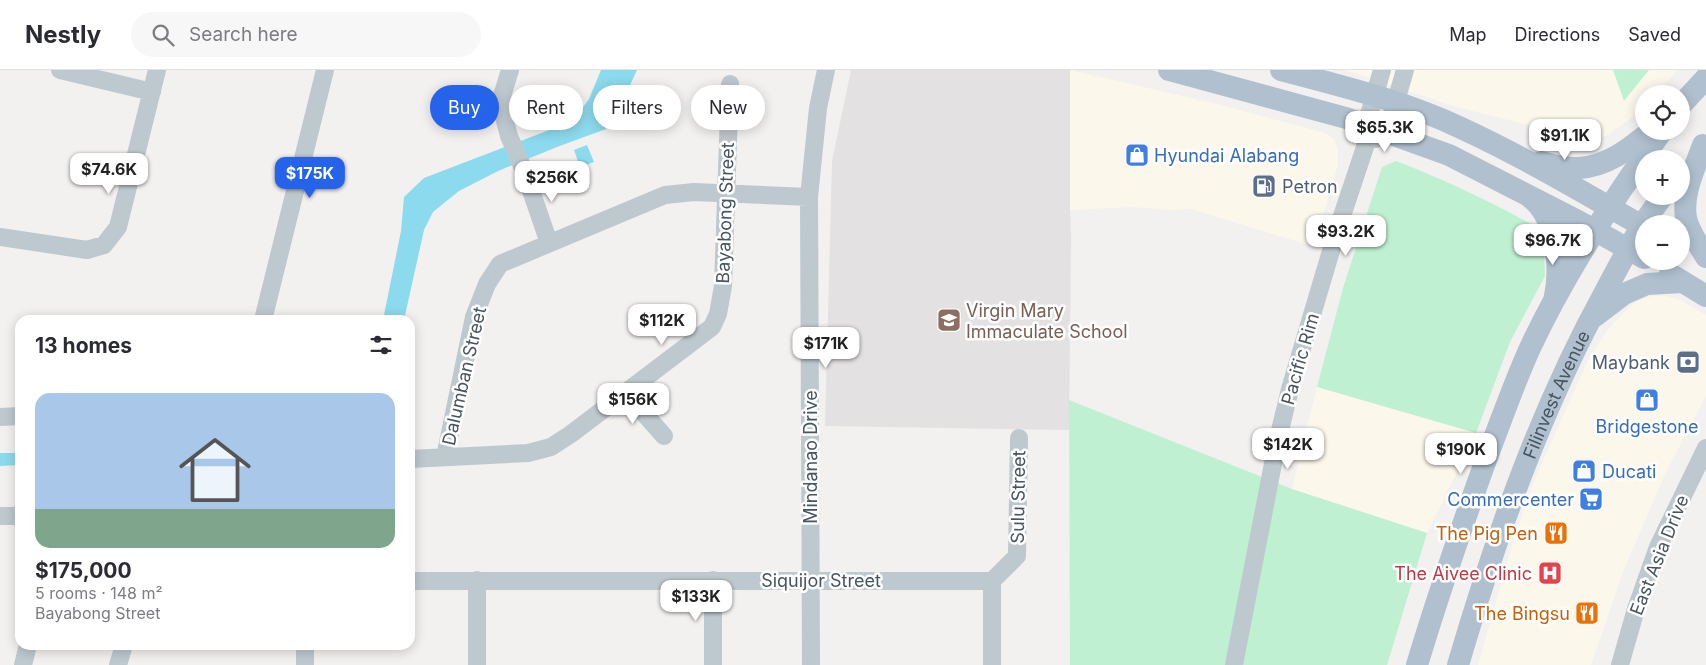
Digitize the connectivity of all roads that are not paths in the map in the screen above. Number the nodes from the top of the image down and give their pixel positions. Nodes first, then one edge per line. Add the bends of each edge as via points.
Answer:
1 (60, 70) edge
2 (157, 70) edge
3 (325, 70) edge
4 (510, 70) edge
5 (826, 70) edge
6 (1169, 70) edge
7 (1281, 70) edge
8 (1382, 70) edge
9 (1405, 70) edge
10 (1706, 78) edge
11 (730, 84) dead end
12 (152, 92) junction
13 (1690, 95) edge
14 (1385, 100) junction
15 (1387, 132) junction
16 (1366, 136) junction
17 (1640, 140) edge
18 (1655, 140) edge
19 (1704, 143) edge
20 (1518, 157) junction
21 (1690, 161) edge
22 (726, 195) junction
23 (1528, 196) junction
24 (809, 197) junction
25 (1609, 209) junction
26 (1635, 222) edge
27 (1595, 231) junction
28 (0, 237) edge
29 (549, 243) junction
30 (1635, 253) edge
31 (1690, 254) edge
32 (1635, 255) edge
33 (1706, 257) edge
34 (1706, 263) edge
35 (1664, 270) edge
36 (1683, 282) junction
37 (1706, 296) edge
38 (1553, 304) junction
39 (264, 315) edge
40 (1583, 333) junction
41 (626, 393) junction
42 (15, 416) edge
43 (0, 417) edge
44 (664, 436) dead end
45 (1019, 438) dead end
46 (1706, 448) edge
47 (445, 457) junction
48 (415, 459) edge
49 (1699, 480) edge
50 (0, 516) edge
51 (15, 516) edge
52 (477, 580) junction
53 (713, 580) junction
54 (811, 580) junction
55 (415, 581) edge
56 (992, 581) junction
57 (27, 650) edge
58 (122, 650) edge
59 (305, 650) edge
60 (23, 665) edge
61 (118, 665) edge
62 (305, 665) edge
63 (477, 665) edge
64 (713, 665) edge
65 (811, 665) edge
66 (992, 665) edge
67 (1234, 665) edge
68 (1417, 665) edge
69 (1458, 665) edge
70 (1620, 665) edge

1 - 12 street
2 - 12 street
3 - 39 street
4 - 29 street via 502,96 504,117
5 - 24 street, Mindanao Drive via 818,108
6 - 16 main road via 1330,113
7 - 14 main road
8 - 14 street
9 - 14 street
10 - 13 main road
11 - 22 street, Bayabong Street
12 - 28 street via 118,227 104,245 87,250
14 - 15 street
14 - 16 street, Pacific Rim
14 - 20 main road via 1460,127
15 - 16 main road
15 - 23 main road via 1449,155
16 - 67 street, Pacific Rim via 1290,389
17 - 20 main road via 1618,157 1578,168
18 - 25 main road
19 - 21 main road
19 - 33 main road via 1690,180 1686,219
20 - 25 main road
22 - 24 street, Dalumban Street
22 - 29 street, Dalumban Street via 694,192 665,195
22 - 41 street, Bayabong Street via 723,286 712,327
23 - 27 main road
23 - 38 main road via 1537,202 1554,242 1558,273
24 - 54 street, Mindanao Drive
25 - 26 main road
25 - 27 main road
27 - 30 main road
27 - 38 main road
29 - 47 street, Dalumban Street via 500,264 487,284 474,317
31 - 34 main road
32 - 40 main road, Filinvest Avenue
35 - 36 main road
36 - 37 main road
36 - 40 main road via 1647,284 1624,294 1597,314
38 - 68 main road via 1530,348 1499,425 1458,534
40 - 69 main road, Filinvest Avenue via 1496,542
41 - 44 street
41 - 47 street, Bayabong Street via 551,447 528,454
42 - 43 street
45 - 56 street, Sulu Street via 1018,556
46 - 49 street, East Asia Drive
47 - 48 street, Bayabong Street
49 - 70 street, East Asia Drive via 1658,547
50 - 51 street
52 - 53 street, Siquijor Street
52 - 55 street, Siquijor Street
52 - 63 street
53 - 54 street, Siquijor Street
53 - 64 street
54 - 56 street, Siquijor Street
54 - 65 street, Mindanao Drive
56 - 66 street
57 - 60 street
58 - 61 street
59 - 62 street

